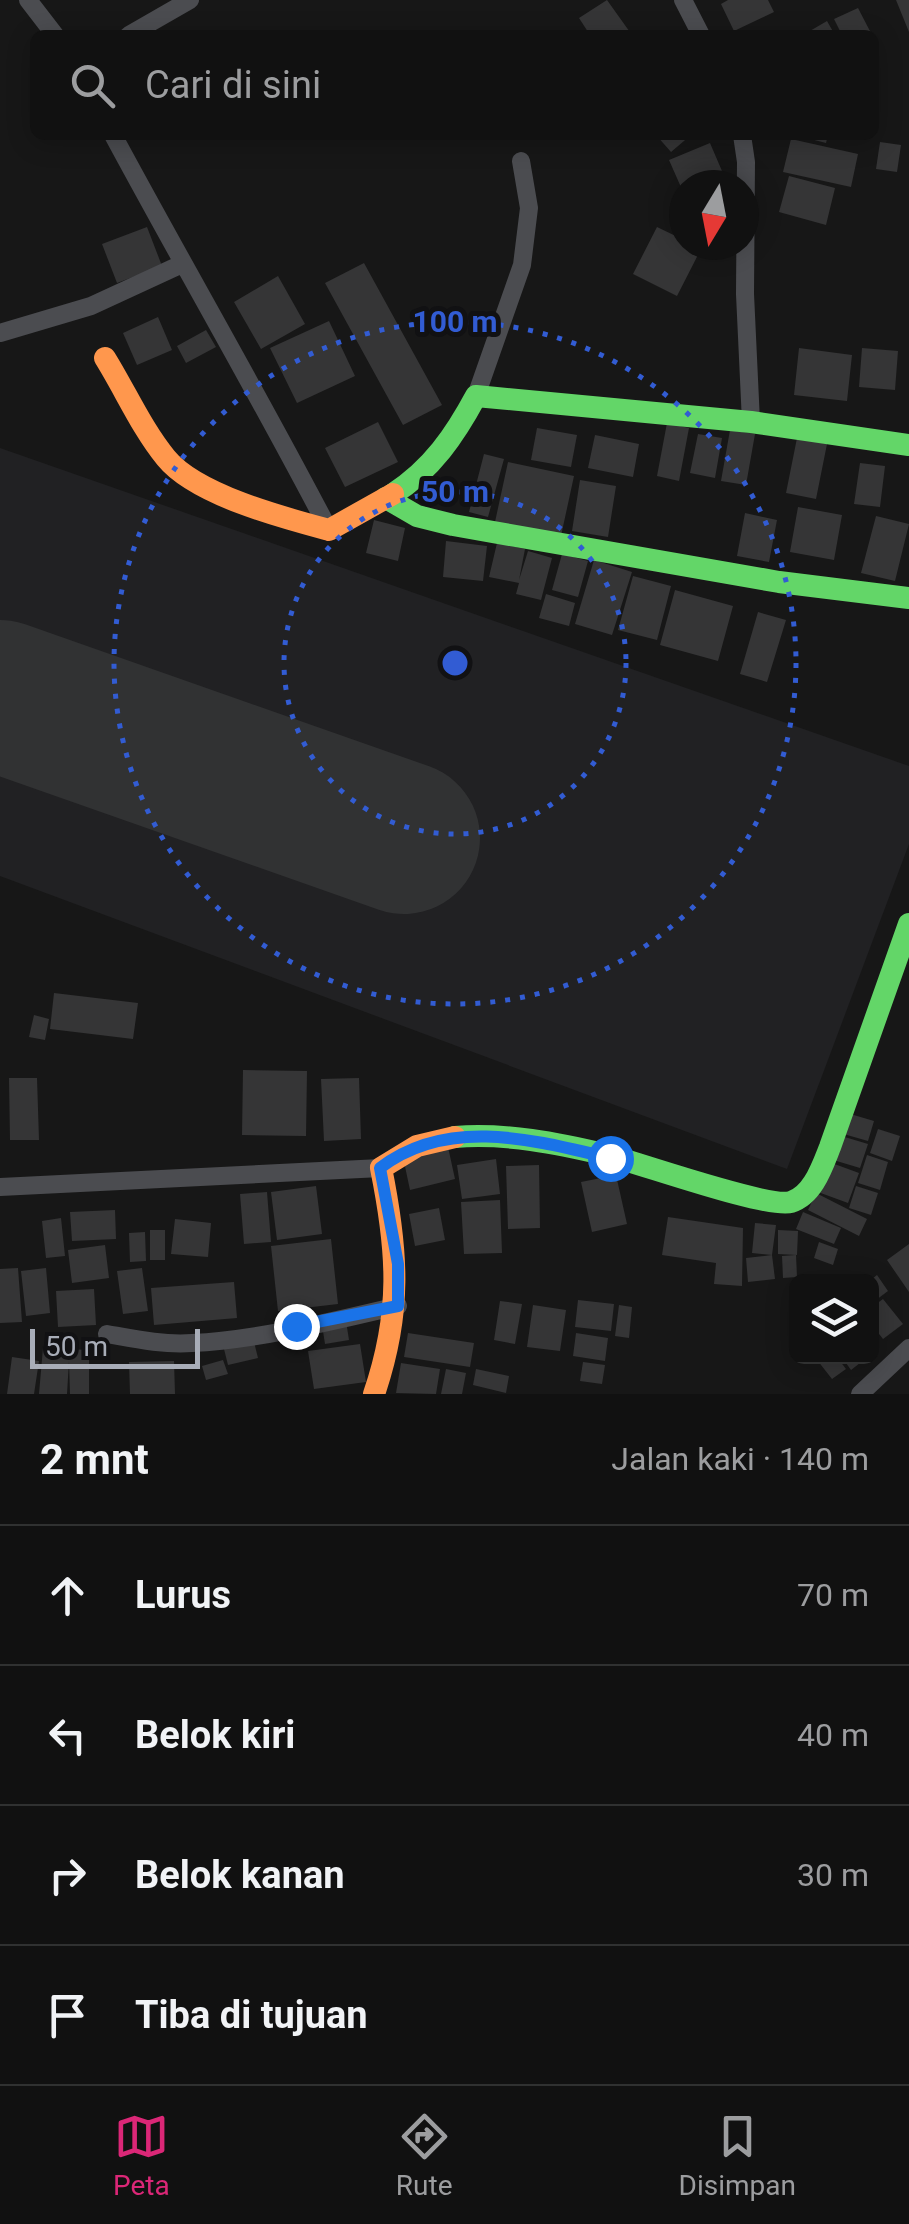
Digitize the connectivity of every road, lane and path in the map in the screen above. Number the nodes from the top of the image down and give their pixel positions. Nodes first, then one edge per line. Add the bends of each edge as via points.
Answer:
1 (28, 0) edge
2 (190, 0) edge
3 (683, 0) edge
4 (51, 30) edge
5 (138, 30) edge
6 (698, 30) edge
7 (116, 140) edge
8 (743, 140) edge
9 (521, 162) dead end
10 (182, 264) junction
11 (0, 333) edge
12 (105, 358) dead end
13 (476, 396) junction
14 (751, 422) junction
15 (909, 445) edge
16 (386, 498) junction
17 (329, 530) junction
18 (909, 598) edge
19 (909, 924) edge
20 (902, 957) edge
21 (909, 982) edge
22 (883, 987) junction
23 (380, 1168) junction
24 (0, 1187) edge
25 (398, 1306) junction
26 (107, 1334) dead end
27 (909, 1348) edge
28 (374, 1394) edge
29 (860, 1394) edge

1 - 4 street
2 - 5 street
3 - 6 street
7 - 10 street
8 - 14 street
9 - 13 street via 529,208 522,265
10 - 11 street via 91,306
10 - 17 street
12 - 17 street via 167,460 182,472 242,505
13 - 14 street
13 - 16 street via 441,456
14 - 15 street
16 - 17 street
16 - 18 street via 417,516 454,525
19 - 20 street
20 - 22 street
21 - 22 street
22 - 23 street via 818,1170 804,1196 786,1204 504,1136 443,1138 402,1151
23 - 24 street
23 - 25 street via 398,1264
25 - 26 street via 190,1344
25 - 28 street
27 - 29 street

